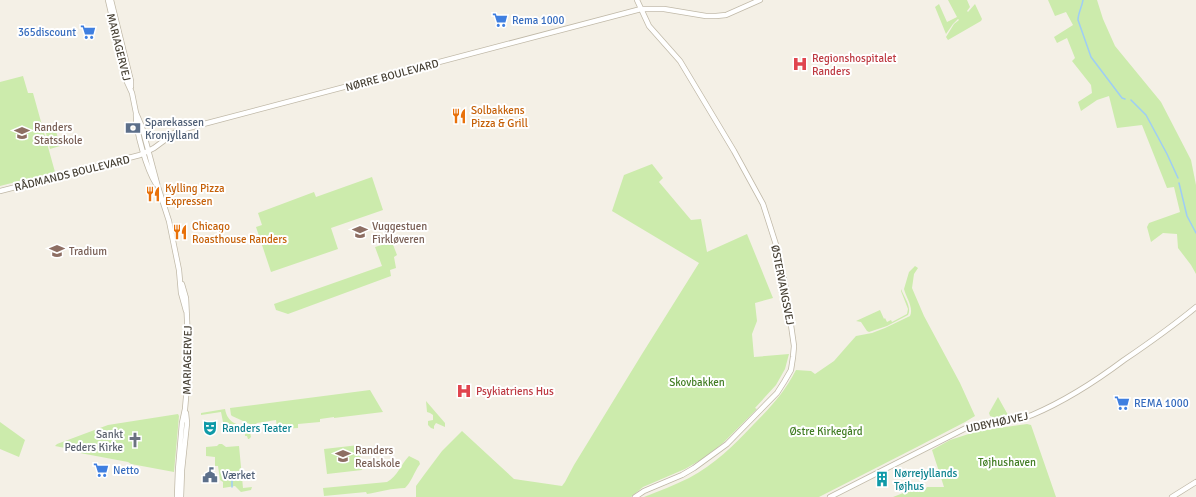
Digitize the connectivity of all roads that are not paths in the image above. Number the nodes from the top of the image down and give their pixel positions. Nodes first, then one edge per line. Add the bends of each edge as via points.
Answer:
1 (108, 0) edge
2 (111, 0) edge
3 (637, 0) edge
4 (760, 0) edge
5 (641, 9) junction
6 (132, 93) junction
7 (146, 152) junction
8 (0, 191) edge
9 (1196, 307) edge
10 (185, 409) junction
11 (1196, 482) edge
12 (177, 497) edge
13 (181, 497) edge
14 (635, 497) edge
15 (830, 497) edge
16 (1172, 497) edge

1 - 6 street, MARIAGERVEJ via 127,82
2 - 6 street, MARIAGERVEJ
3 - 5 street, ØSTERVANGSVEJ
4 - 5 street, NØRRE BOULEVARD via 726,15 716,16
5 - 7 street, NØRRE BOULEVARD via 176,132
5 - 14 street, ØSTERVANGSVEJ via 652,31 680,61 763,204 781,262 794,346 791,370 784,382 727,444 682,475
6 - 7 street, MARIAGERVEJ
7 - 8 street, RÅDMANDS BOULEVARD
7 - 10 street, MARIAGERVEJ via 169,221 180,279 185,292 189,352
9 - 15 street, UDBYHØJVEJ via 1106,373 1032,416 966,428
10 - 12 street, MARIAGERVEJ
10 - 13 street, MARIAGERVEJ via 187,423
11 - 16 street

